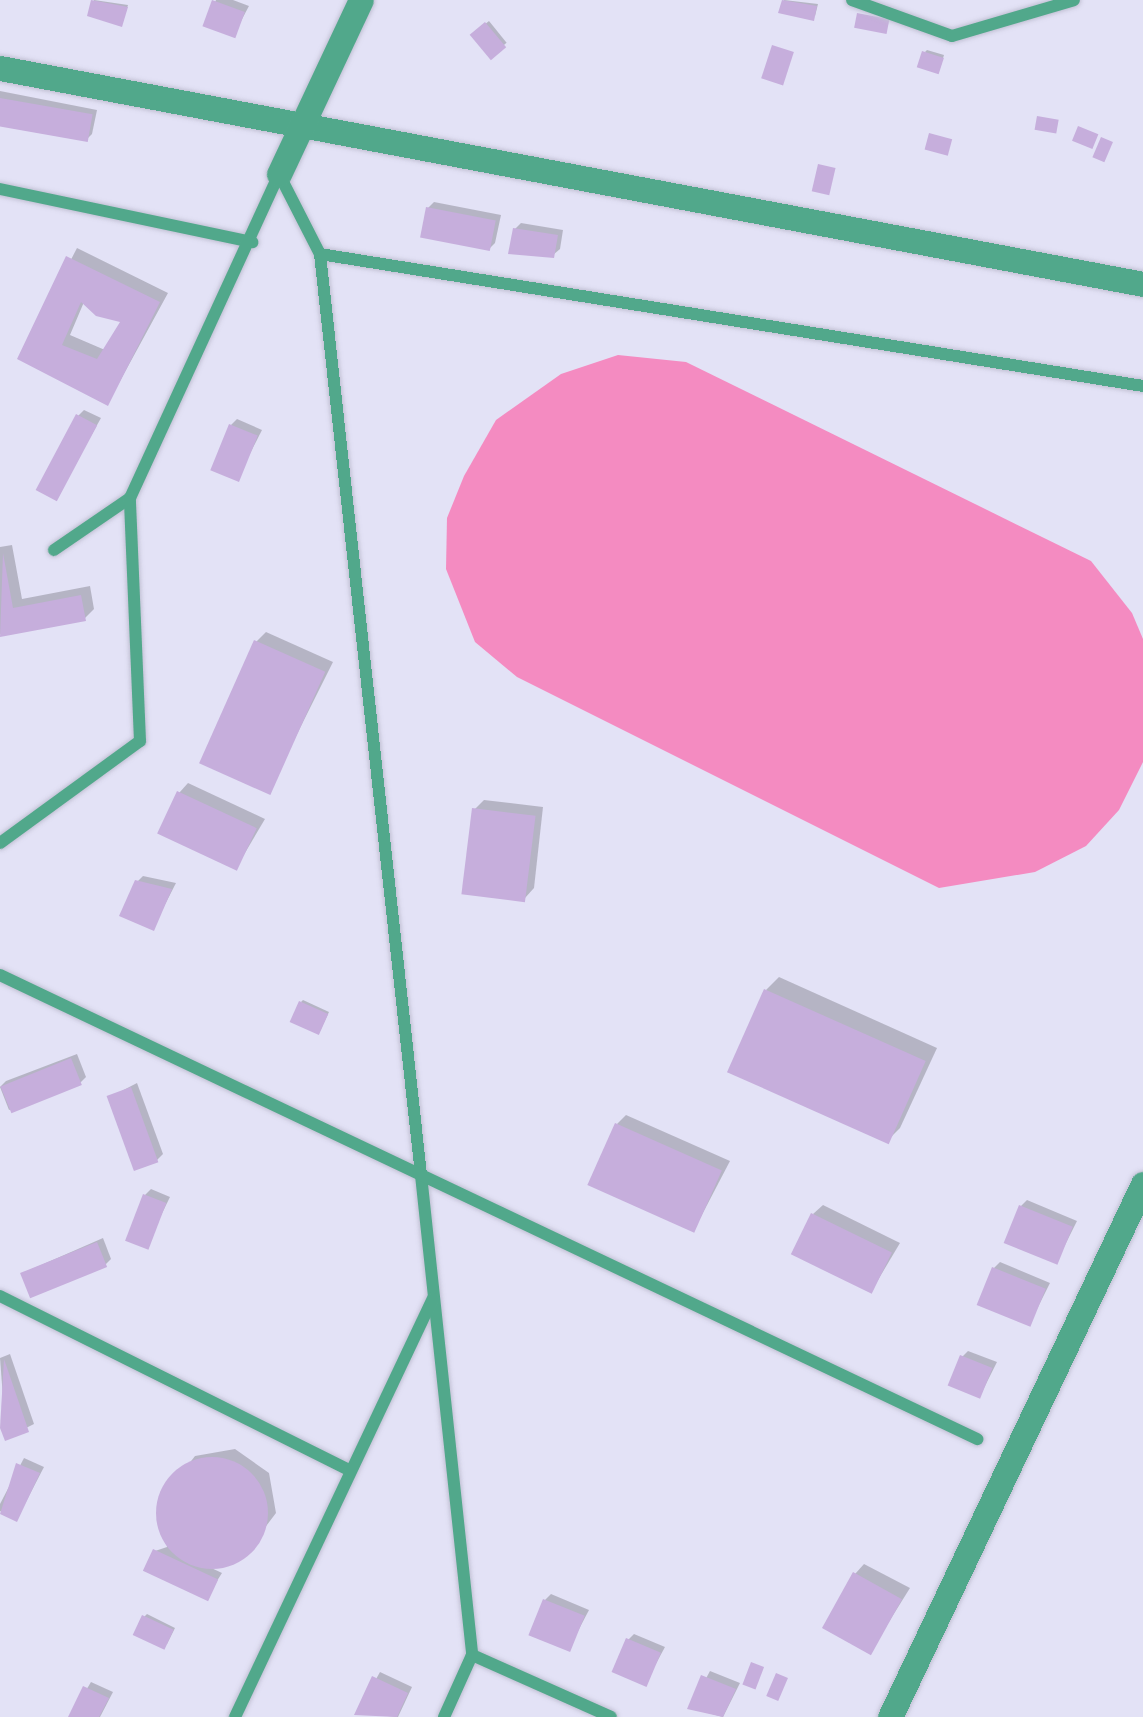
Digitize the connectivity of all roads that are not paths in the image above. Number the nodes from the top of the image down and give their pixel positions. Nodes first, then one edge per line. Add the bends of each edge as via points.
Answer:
1 (360, 0) edge
2 (852, 0) edge
3 (1074, 0) edge
4 (0, 68) edge
5 (302, 126) junction
6 (279, 174) junction
7 (0, 190) edge
8 (252, 242) junction
9 (320, 254) junction
10 (1143, 284) edge
11 (1143, 386) edge
12 (130, 498) junction
13 (54, 550) dead end
14 (0, 843) edge
15 (0, 975) edge
16 (422, 1175) junction
17 (1143, 1184) edge
18 (0, 1296) edge
19 (434, 1296) junction
20 (977, 1439) dead end
21 (348, 1469) junction
22 (472, 1655) junction
23 (235, 1717) edge
24 (444, 1717) edge
25 (611, 1717) edge
26 (890, 1717) edge

1 - 5 street
2 - 3 lane via 952,36
4 - 5 street
5 - 6 street
5 - 10 street
6 - 8 lane
6 - 9 lane
7 - 8 lane
8 - 12 lane
9 - 11 lane
9 - 16 lane
12 - 13 lane
12 - 14 lane via 140,741
15 - 16 lane
16 - 19 lane
16 - 20 lane
17 - 26 street
18 - 21 lane
19 - 21 lane
19 - 22 lane
21 - 23 lane
22 - 24 lane
22 - 25 lane

